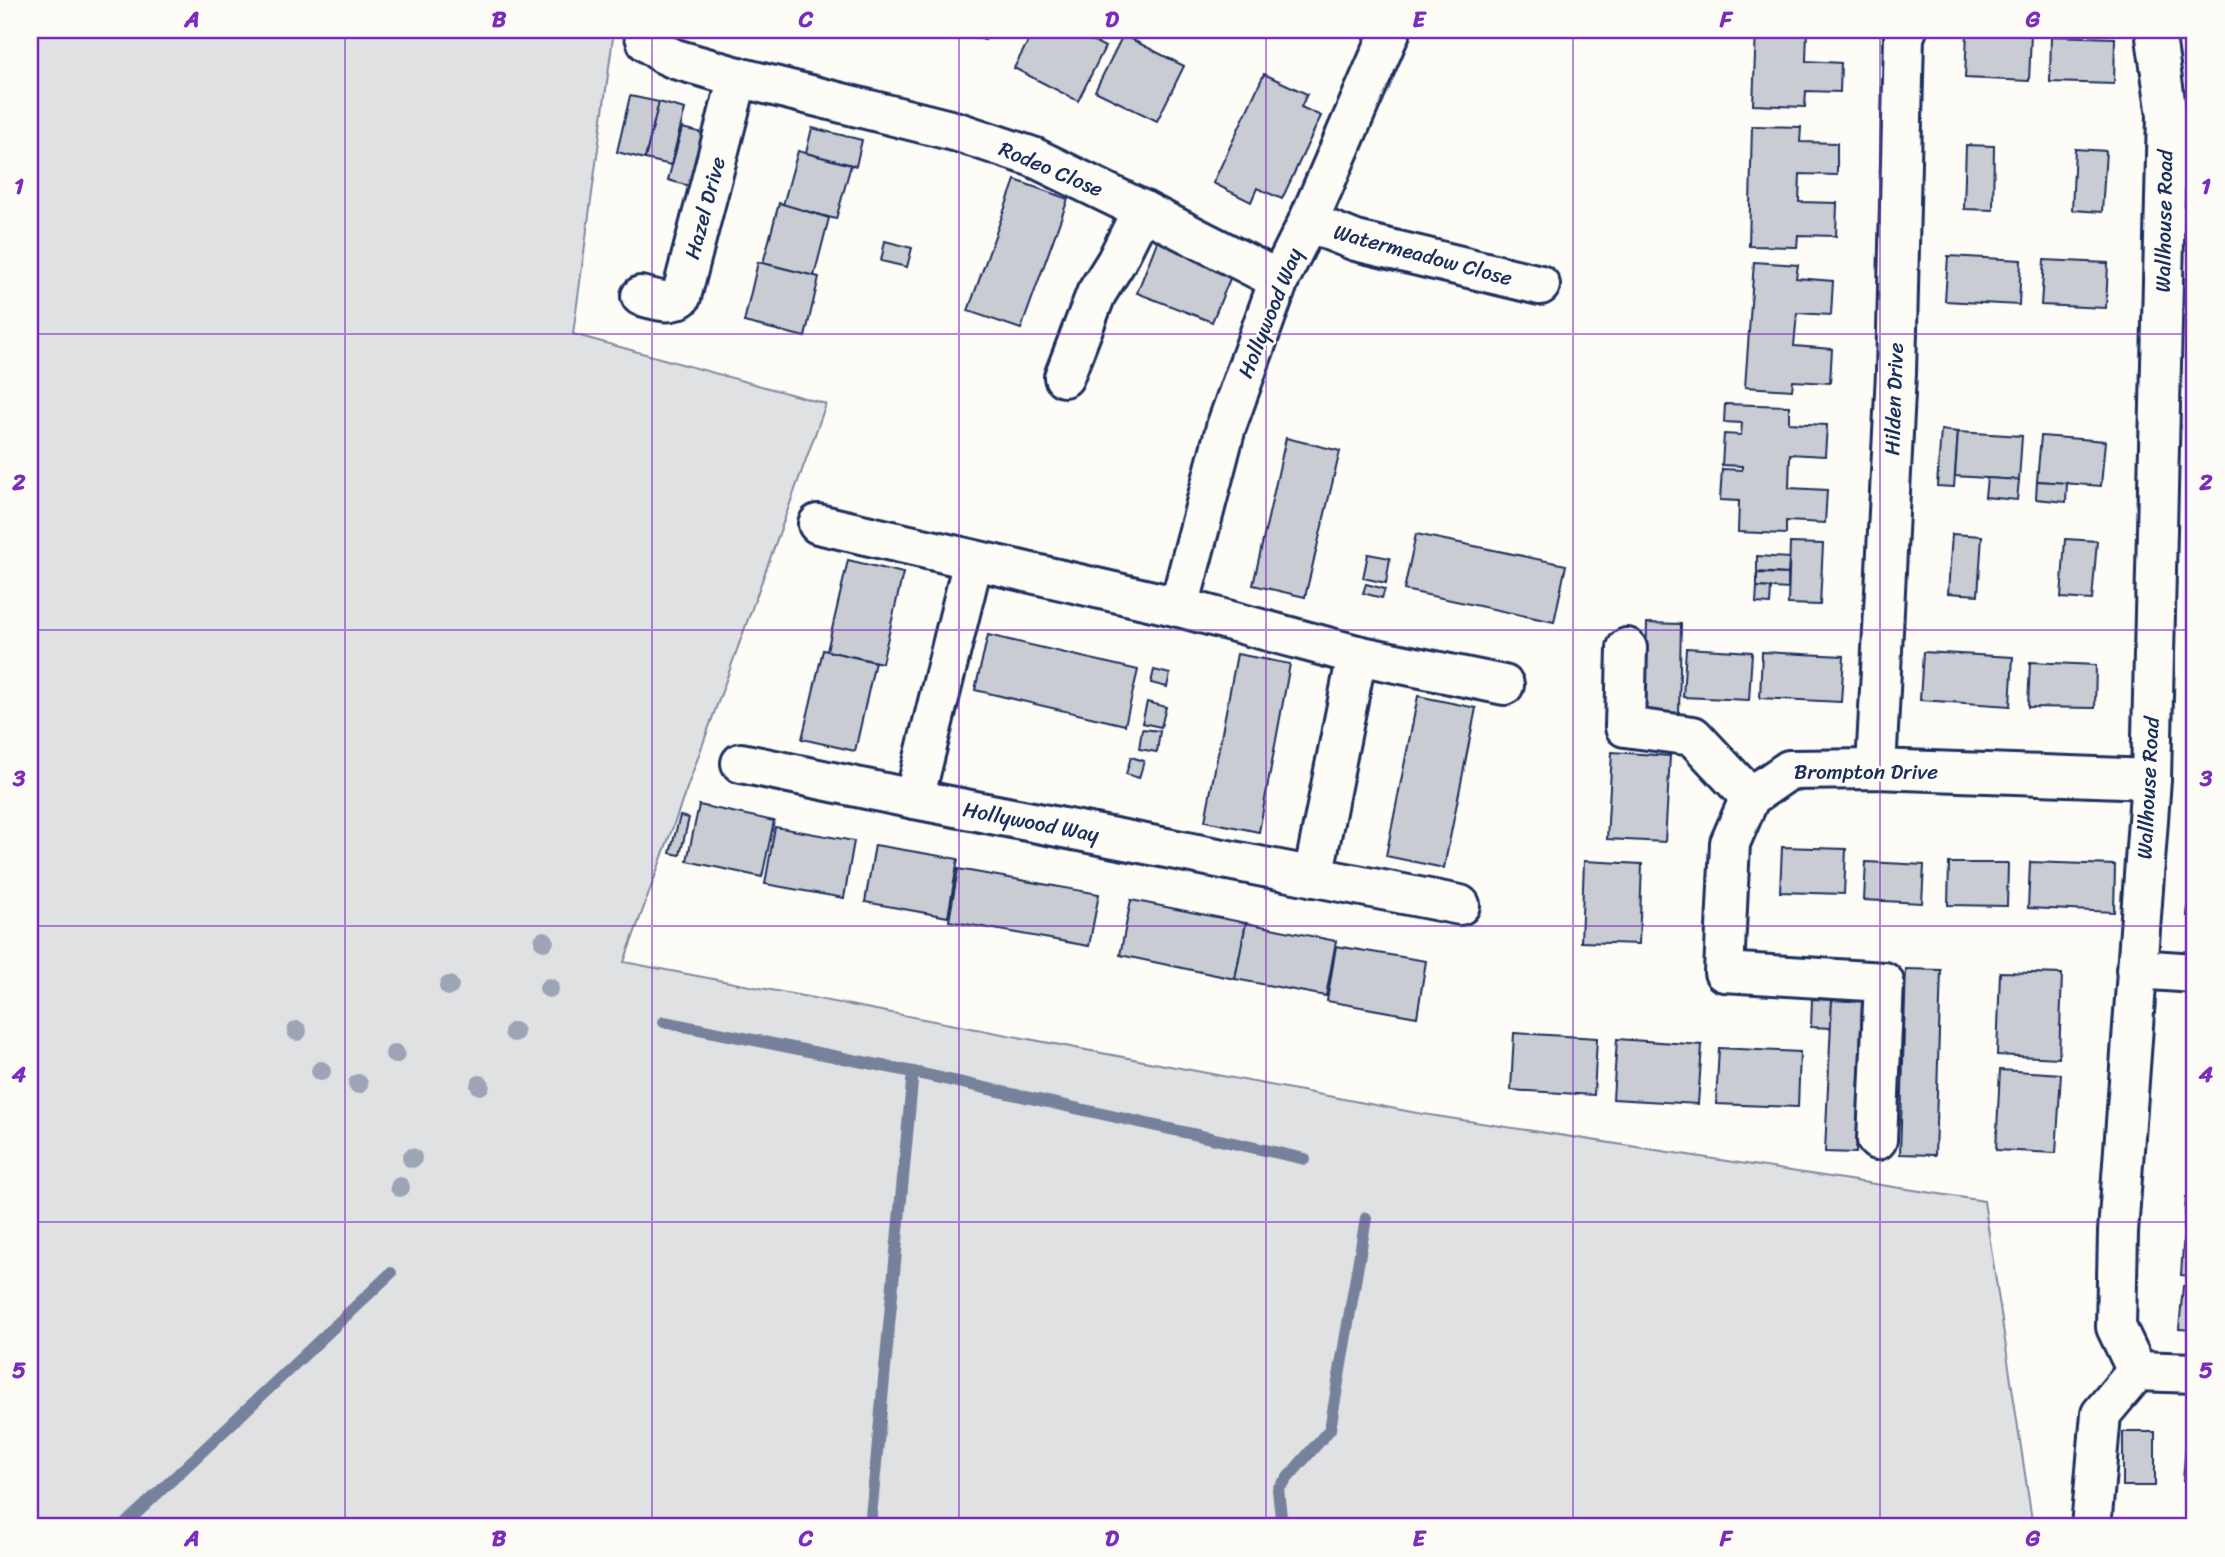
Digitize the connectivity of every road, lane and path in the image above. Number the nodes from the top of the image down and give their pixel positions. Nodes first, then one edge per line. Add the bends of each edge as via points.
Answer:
1 (643, 30) edge
2 (1391, 30) edge
3 (1907, 30) edge
4 (2155, 30) edge
5 (738, 77) junction
6 (2181, 115) edge
7 (1142, 210) junction
8 (1308, 222) junction
9 (1279, 280) junction
10 (1539, 285) dead end
11 (641, 296) dead end
12 (1064, 377) dead end
13 (818, 524) dead end
14 (973, 561) junction
15 (1179, 607) junction
16 (1627, 648) dead end
17 (1357, 655) junction
18 (1504, 685) dead end
19 (741, 763) dead end
20 (1876, 769) junction
21 (2151, 779) junction
22 (1750, 797) junction
23 (914, 799) junction
24 (1313, 877) junction
25 (1460, 905) dead end
26 (2136, 969) junction
27 (2195, 973) edge
28 (1877, 1140) dead end
29 (2137, 1371) junction
30 (2195, 1373) edge
31 (2091, 1527) edge

1 - 5 street via 647,42 664,54
2 - 8 street, Hollywood Way
3 - 20 street, Hilden Drive
4 - 6 street, Wallhouse Road
5 - 7 street, Rodeo Close via 958,132 1051,165
5 - 11 street, Hazel Drive via 681,297 668,302
6 - 21 street, Wallhouse Road
7 - 9 street, Rodeo Close
7 - 12 street via 1096,294
8 - 9 street, Hollywood Way
8 - 10 street, Watermeadow Close via 1356,241
9 - 15 street, Hollywood Way via 1226,427
13 - 14 street
14 - 15 street
14 - 23 street
15 - 17 street
16 - 22 street via 1625,727 1693,736
17 - 18 street
17 - 24 street
19 - 23 street, Hollywood Way
20 - 21 street, Brompton Drive
20 - 22 street, Brompton Drive via 1788,770
21 - 26 street, Wallhouse Road
22 - 28 street via 1730,843 1724,972 1884,982
23 - 24 street, Hollywood Way
24 - 25 street, Hollywood Way
26 - 27 street
26 - 29 street, Wallhouse Road via 2116,1327
29 - 30 street
29 - 31 street via 2101,1414

